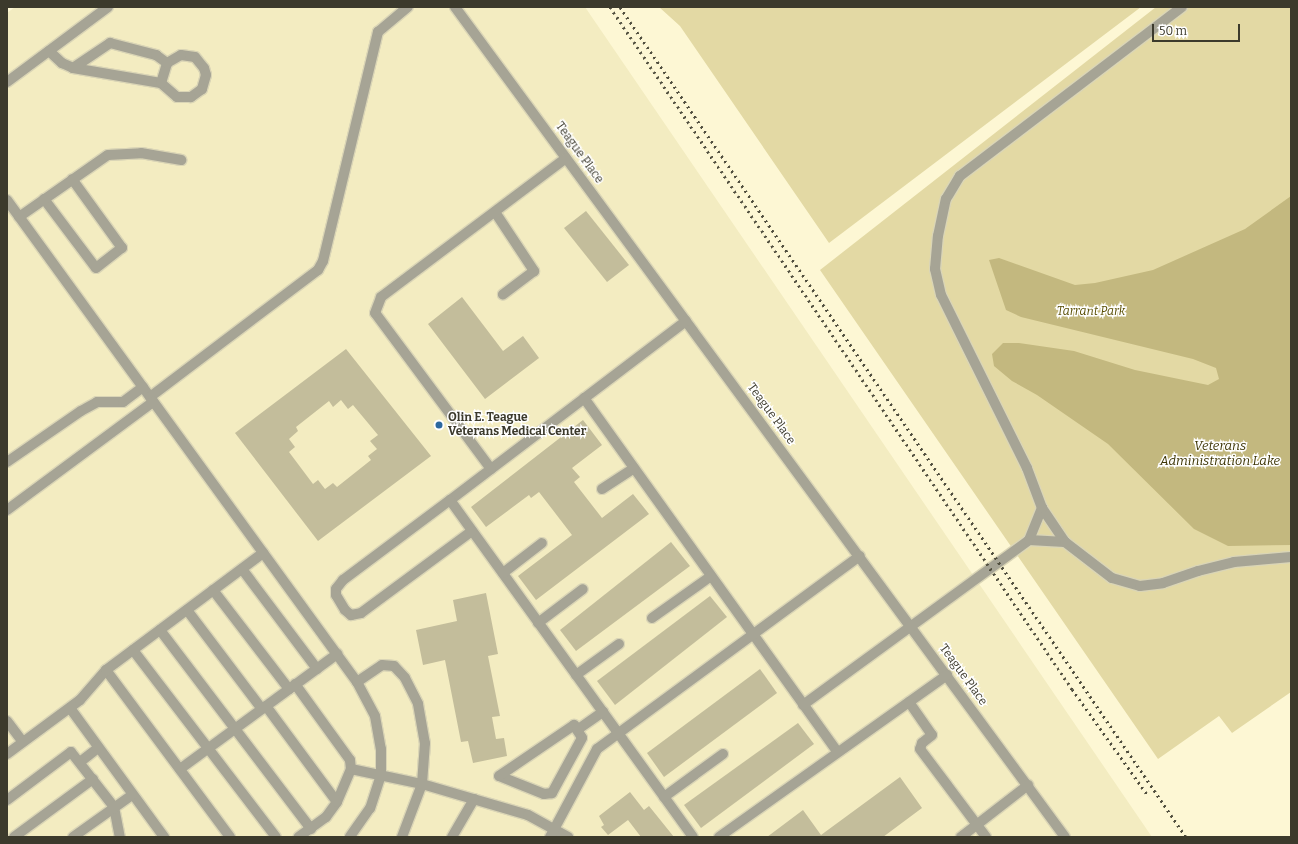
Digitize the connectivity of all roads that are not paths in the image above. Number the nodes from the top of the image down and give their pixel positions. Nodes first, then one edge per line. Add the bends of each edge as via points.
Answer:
1 (108, 7) edge
2 (408, 7) edge
3 (455, 7) edge
4 (1182, 7) edge
5 (49, 51) junction
6 (167, 63) junction
7 (73, 68) junction
8 (7, 82) edge
9 (161, 83) junction
10 (566, 158) junction
11 (181, 160) dead end
12 (72, 179) junction
13 (44, 199) junction
14 (7, 200) edge
15 (494, 212) junction
16 (19, 217) junction
17 (503, 294) dead end
18 (686, 321) junction
19 (143, 387) junction
20 (584, 398) junction
21 (152, 400) junction
22 (7, 462) edge
23 (634, 468) junction
24 (491, 469) junction
25 (602, 489) dead end
26 (450, 500) junction
27 (1042, 508) junction
28 (7, 510) edge
29 (472, 531) junction
30 (1029, 540) junction
31 (1065, 542) junction
32 (542, 543) dead end
33 (264, 553) junction
34 (860, 556) junction
35 (1291, 557) edge
36 (242, 569) junction
37 (503, 573) junction
38 (711, 576) junction
39 (583, 589) dead end
40 (213, 590) junction
41 (187, 610) junction
42 (652, 618) dead end
43 (538, 623) junction
44 (911, 625) junction
45 (160, 630) junction
46 (753, 635) junction
47 (619, 644) dead end
48 (133, 650) junction
49 (337, 654) junction
50 (317, 669) junction
51 (106, 670) junction
52 (576, 675) junction
53 (947, 675) junction
54 (357, 682) junction
55 (292, 687) junction
56 (909, 702) junction
57 (803, 705) junction
58 (70, 708) junction
59 (264, 708) junction
60 (603, 712) junction
61 (7, 721) edge
62 (235, 729) junction
63 (577, 730) junction
64 (618, 734) junction
65 (23, 742) junction
66 (98, 748) junction
67 (208, 748) junction
68 (837, 752) junction
69 (7, 754) edge
70 (723, 754) dead end
71 (80, 762) junction
72 (180, 769) junction
73 (351, 769) junction
74 (381, 775) junction
75 (93, 779) junction
76 (422, 784) junction
77 (1028, 785) junction
78 (132, 795) junction
79 (664, 797) junction
80 (474, 799) junction
81 (7, 800) edge
82 (337, 802) junction
83 (114, 807) junction
84 (977, 824) junction
85 (311, 829) junction
86 (552, 833) edge
87 (14, 837) edge
88 (74, 837) edge
89 (120, 837) edge
90 (164, 837) edge
91 (230, 837) edge
92 (276, 837) edge
93 (298, 837) edge
94 (350, 837) edge
95 (402, 837) edge
96 (452, 837) edge
97 (568, 837) edge
98 (693, 837) edge
99 (720, 837) edge
100 (961, 837) edge
101 (986, 837) edge
102 (1066, 837) edge

1 - 5 lane
2 - 21 lane via 378,32 323,261 318,270
3 - 10 lane, Teague Place
4 - 27 lane via 960,176 946,199 938,236 935,269 941,295 1026,468
5 - 7 lane via 62,63
5 - 8 lane
6 - 7 lane via 156,55 110,43
6 - 9 lane
6 - 9 lane via 181,55 195,57 204,68 205,82 197,94 184,98 171,93
7 - 9 lane
10 - 15 lane
10 - 18 lane, Teague Place
11 - 12 lane via 141,153 108,155
12 - 13 lane
12 - 13 lane via 122,248 96,268
13 - 16 lane
14 - 16 lane
15 - 17 lane via 534,270
15 - 24 lane via 381,297 375,313
16 - 19 lane
18 - 20 lane
18 - 34 lane, Teague Place
19 - 21 lane
19 - 22 lane via 123,402 97,402 81,410
20 - 23 lane
20 - 24 lane
21 - 28 lane
21 - 33 lane
23 - 25 lane
23 - 38 lane
24 - 26 lane
26 - 29 lane
26 - 29 lane via 343,580 336,589 336,595 346,610 352,614 361,613
27 - 30 lane
27 - 31 lane
29 - 37 lane
30 - 31 lane
30 - 44 lane
31 - 35 lane via 1112,578 1140,586 1163,583 1198,570 1234,562
32 - 37 lane
33 - 36 lane
33 - 49 lane
34 - 44 lane, Teague Place
34 - 46 lane
36 - 40 lane
36 - 50 lane
37 - 43 lane
38 - 42 lane
38 - 46 lane
39 - 43 lane
40 - 41 lane
40 - 55 lane
41 - 45 lane
41 - 59 lane
43 - 52 lane
44 - 53 lane, Teague Place
44 - 57 lane
45 - 48 lane
45 - 62 lane
46 - 57 lane
46 - 64 lane
47 - 52 lane
48 - 51 lane
48 - 67 lane
49 - 50 lane
49 - 54 lane
50 - 55 lane
51 - 58 lane
51 - 72 lane
52 - 60 lane
53 - 56 lane
53 - 77 lane, Teague Place
54 - 74 lane via 375,716 381,748
54 - 76 lane via 382,665 394,666 406,678 418,704 425,743
55 - 59 lane
55 - 73 lane via 350,760
56 - 68 lane
56 - 84 lane via 932,735 922,743 920,749
57 - 68 lane
58 - 65 lane
58 - 66 lane
59 - 62 lane
59 - 82 lane
60 - 63 lane
60 - 64 lane
61 - 65 lane
62 - 67 lane
62 - 85 lane
63 - 63 lane via 574,725 499,776 544,794 552,793 582,738
64 - 79 lane
64 - 86 lane via 597,749
65 - 69 lane
66 - 71 lane
66 - 78 lane
67 - 72 lane
67 - 92 lane
68 - 99 lane
70 - 79 lane
71 - 75 lane
71 - 81 lane via 71,752
72 - 91 lane
73 - 74 lane
73 - 82 lane
74 - 76 lane
74 - 94 lane via 370,808
75 - 83 lane
75 - 87 lane
76 - 80 lane
76 - 95 lane
77 - 84 lane
77 - 102 lane, Teague Place
78 - 83 lane
78 - 90 lane
79 - 98 lane
80 - 86 lane via 528,815
80 - 96 lane
82 - 85 lane
83 - 88 lane
83 - 89 lane
84 - 100 lane
84 - 101 lane
85 - 93 lane
86 - 97 lane

